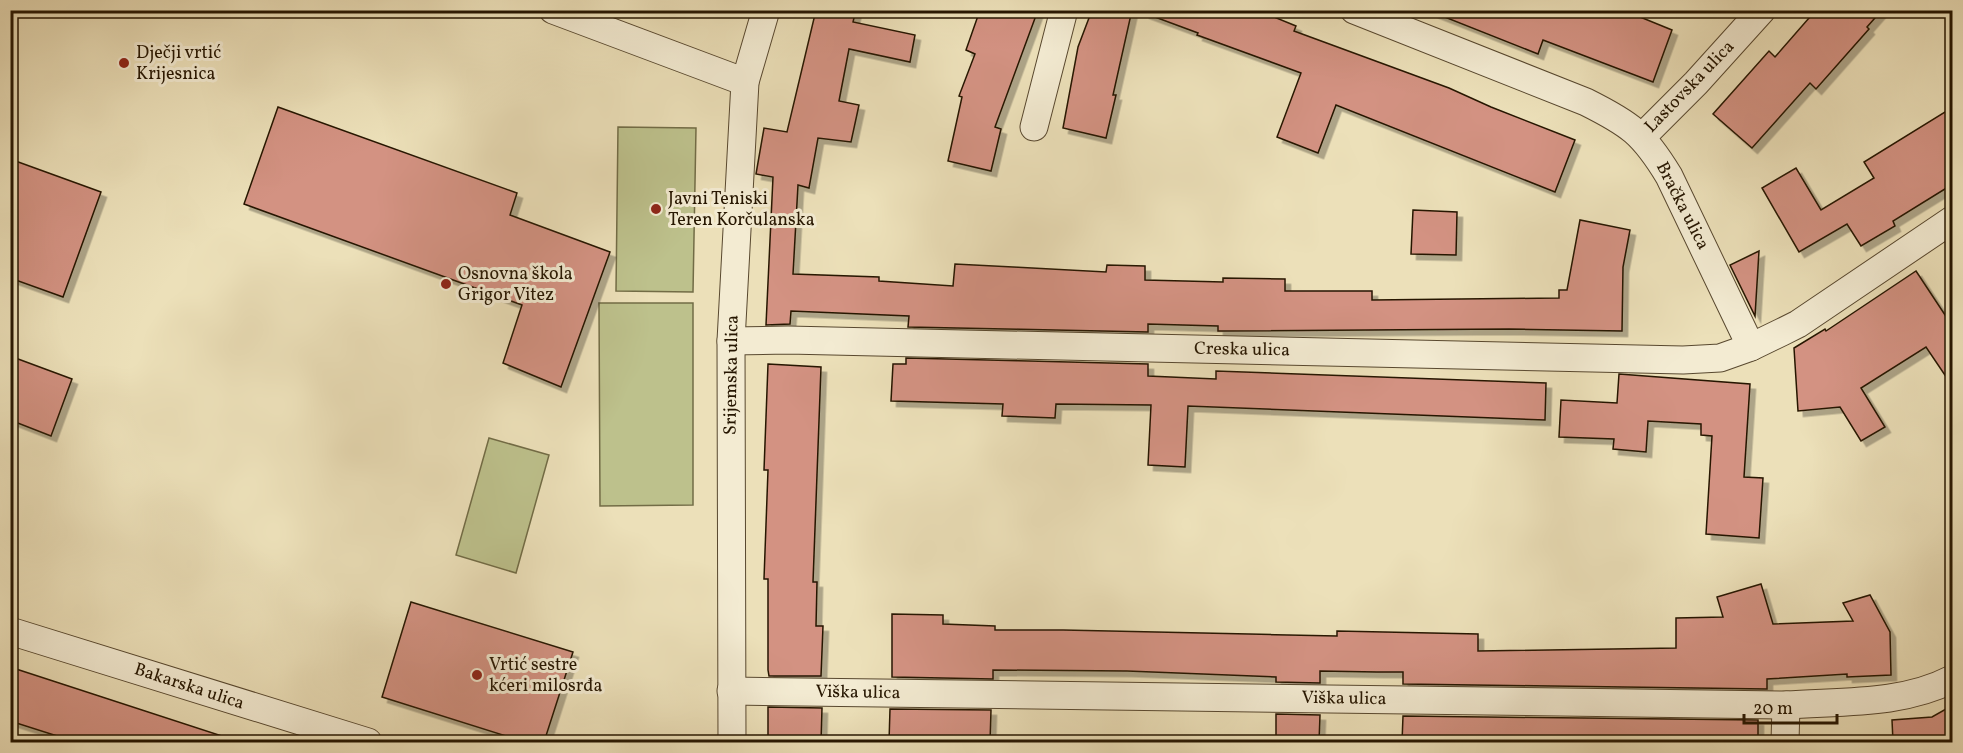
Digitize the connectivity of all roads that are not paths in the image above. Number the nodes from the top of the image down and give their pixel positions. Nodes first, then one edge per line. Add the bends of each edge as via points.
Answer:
1 (553, 10) edge
2 (766, 10) edge
3 (1064, 10) edge
4 (1354, 10) edge
5 (1762, 10) edge
6 (745, 82) junction
7 (1034, 127) dead end
8 (1642, 137) junction
9 (1953, 220) edge
10 (731, 341) junction
11 (1751, 347) junction
12 (10, 631) edge
13 (1953, 679) edge
14 (731, 691) junction
15 (1786, 705) junction
16 (368, 742) edge
17 (732, 742) edge
18 (1785, 742) edge

1 - 6 street
2 - 6 street, Srijemska ulica
3 - 7 street
4 - 8 street, Bračka ulica via 1586,102 1622,120
5 - 8 street, Lastovska ulica
6 - 10 street, Srijemska ulica
8 - 11 street, Bračka ulica via 1669,176
9 - 11 street via 1798,324
10 - 11 street, Creska ulica via 1683,360 1720,358
10 - 14 street, Srijemska ulica
12 - 16 street, Bakarska ulica
13 - 15 street, Viška ulica via 1923,693 1901,697
14 - 15 street, Viška ulica
14 - 17 street, Srijemska ulica
15 - 18 street

